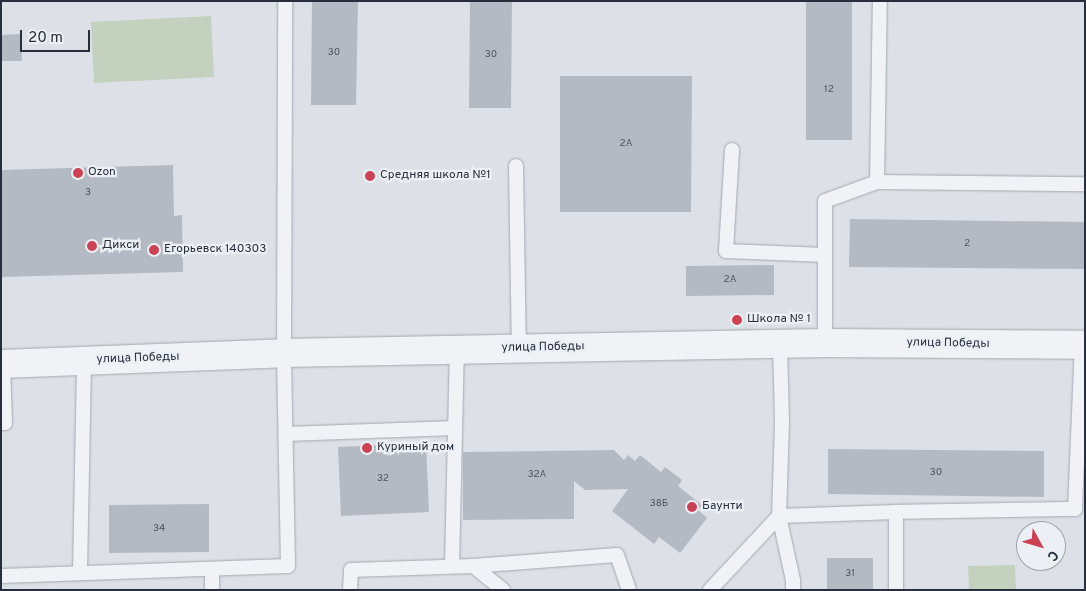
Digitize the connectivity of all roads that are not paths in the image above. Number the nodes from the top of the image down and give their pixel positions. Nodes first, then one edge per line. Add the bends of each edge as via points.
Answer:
1 (285, 1) edge
2 (880, 1) edge
3 (732, 150) dead end
4 (516, 166) dead end
5 (878, 182) junction
6 (1085, 184) edge
7 (825, 255) junction
8 (825, 343) junction
9 (780, 344) junction
10 (1083, 345) edge
11 (519, 349) junction
12 (457, 350) junction
13 (284, 353) junction
14 (84, 361) junction
15 (2, 364) edge
16 (1, 423) edge
17 (455, 428) junction
18 (286, 434) junction
19 (896, 512) junction
20 (779, 516) junction
21 (452, 566) junction
22 (473, 566) junction
23 (212, 569) junction
24 (80, 573) junction
25 (7, 581) edge
26 (212, 590) edge
27 (350, 590) edge
28 (503, 590) edge
29 (629, 590) edge
30 (710, 590) edge
31 (793, 590) edge
32 (896, 590) edge

1 - 13 lane
2 - 5 lane
3 - 7 lane via 726,251
4 - 11 lane
5 - 6 lane
5 - 7 lane via 825,201
7 - 8 lane
8 - 9 street, улица Победы
8 - 10 street, улица Победы
9 - 11 street, улица Победы
9 - 20 lane
10 - 19 lane via 1075,509
11 - 12 street, улица Победы
12 - 13 street, улица Победы
12 - 17 lane
13 - 14 street, улица Победы
13 - 18 lane
14 - 15 street, улица Победы
14 - 24 lane
15 - 16 lane via 5,423
17 - 18 lane
17 - 21 lane
18 - 23 lane via 288,566
19 - 20 lane
19 - 32 lane
20 - 30 lane
20 - 31 lane
21 - 22 lane
21 - 27 lane via 351,570
22 - 28 lane
22 - 29 lane via 617,555
23 - 24 lane
23 - 26 lane
24 - 25 lane

